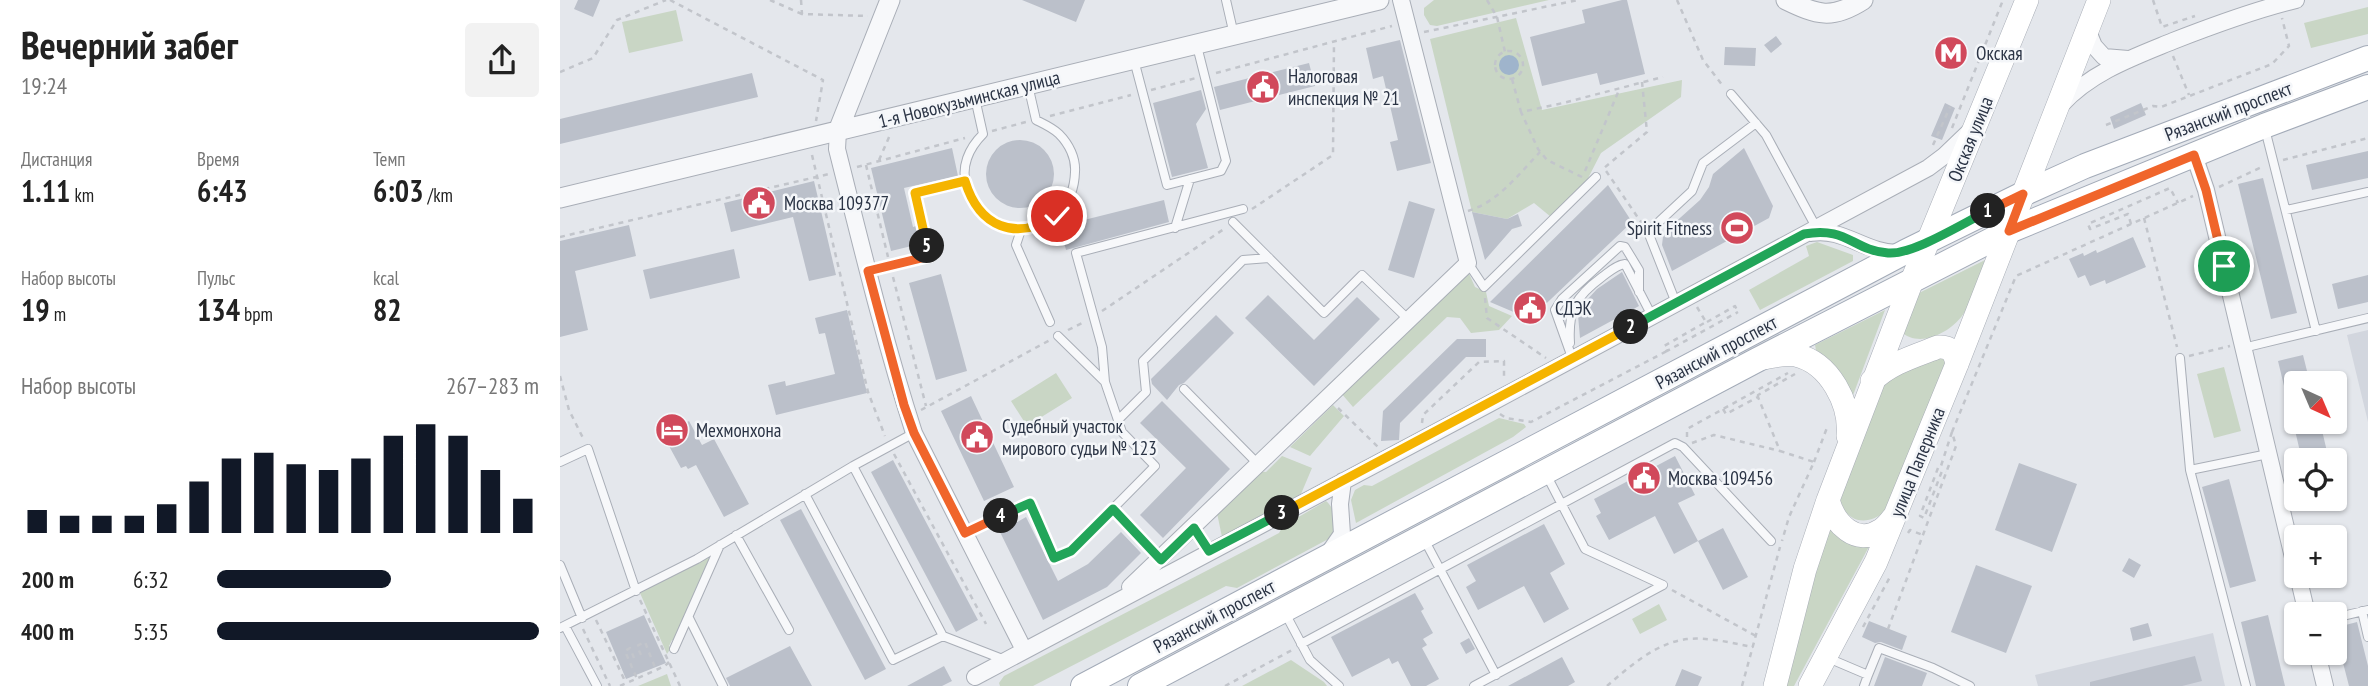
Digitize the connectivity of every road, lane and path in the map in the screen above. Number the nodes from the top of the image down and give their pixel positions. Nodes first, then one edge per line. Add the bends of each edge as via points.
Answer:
1 (668, 0) edge
2 (770, 0) edge
3 (801, 0) edge
4 (890, 0) edge
5 (1226, 0) edge
6 (1379, 0) edge
7 (1401, 0) edge
8 (1487, 0) edge
9 (1677, 0) edge
10 (1786, 0) edge
11 (1863, 0) edge
12 (2085, 0) edge
13 (2099, 0) edge
14 (2153, 0) edge
15 (2297, 0) edge
16 (2020, 1) edge
17 (2281, 12) dead end
18 (802, 14) junction
19 (2197, 15) dead end
20 (869, 16) dead end
21 (2088, 28) junction
22 (1234, 35) junction
23 (1334, 41) dead end
24 (1197, 44) junction
25 (2168, 44) junction
26 (1505, 52) junction
27 (2368, 58) edge
28 (2130, 59) junction
29 (1134, 60) junction
30 (560, 72) edge
31 (1663, 77) dead end
32 (1512, 79) junction
33 (1642, 82) junction
34 (1028, 85) junction
35 (2368, 87) edge
36 (1619, 88) junction
37 (1731, 94) joint
38 (2189, 95) junction
39 (975, 98) junction
40 (1950, 107) dead end
41 (1521, 112) junction
42 (2054, 113) junction
43 (816, 121) dead end
44 (1977, 122) junction
45 (1756, 123) junction
46 (2106, 125) dead end
47 (2264, 126) junction
48 (838, 131) junction
49 (890, 134) dead end
50 (1937, 138) dead end
51 (2368, 138) edge
52 (1948, 139) dead end
53 (810, 148) dead end
54 (1540, 152) junction
55 (2194, 155) junction
56 (879, 160) dead end
57 (2273, 162) junction
58 (866, 164) dead end
59 (832, 173) dead end
60 (816, 177) junction
61 (1590, 178) junction
62 (1190, 179) junction
63 (965, 181) junction
64 (2220, 186) dead end
65 (2368, 192) edge
66 (2023, 194) junction
67 (560, 198) edge
68 (1244, 209) dead end
69 (2286, 210) junction
70 (1454, 216) junction
71 (2144, 218) junction
72 (1233, 222) junction
73 (2132, 224) junction
74 (1175, 228) junction
75 (1021, 230) junction
76 (1810, 231) junction
77 (2009, 231) junction
78 (1648, 232) junction
79 (560, 237) edge
80 (1928, 240) junction
81 (1905, 252) junction
82 (1269, 258) junction
83 (1468, 263) junction
84 (891, 266) junction
85 (868, 271) junction
86 (1913, 278) junction
87 (1484, 287) junction
88 (1639, 292) junction
89 (1676, 303) junction
90 (1094, 316) junction
91 (1652, 316) junction
92 (2368, 318) edge
93 (1409, 320) junction
94 (1049, 322) dead end
95 (1706, 322) dead end
96 (1699, 326) dead end
97 (2316, 331) junction
98 (1058, 336) junction
99 (2237, 347) junction
100 (1667, 351) junction
101 (1572, 355) junction
102 (2180, 358) junction
103 (1757, 360) junction
104 (1552, 362) dead end
105 (1957, 364) junction
106 (560, 376) edge
107 (1872, 381) junction
108 (1105, 382) junction
109 (1504, 387) dead end
110 (1184, 389) dead end
111 (1758, 397) junction
112 (1328, 398) junction
113 (1489, 404) junction
114 (1118, 420) junction
115 (1828, 425) dead end
116 (1422, 430) dead end
117 (1952, 432) junction
118 (914, 433) junction
119 (890, 445) junction
120 (1686, 445) dead end
121 (588, 449) junction
122 (1847, 449) junction
123 (1780, 451) junction
124 (1382, 452) dead end
125 (2268, 454) junction
126 (560, 462) edge
127 (1814, 462) junction
128 (1259, 465) junction
129 (853, 466) junction
130 (2190, 470) junction
131 (1545, 472) junction
132 (1946, 472) junction
133 (1343, 481) junction
134 (805, 494) junction
135 (1828, 500) junction
136 (1561, 504) junction
137 (1113, 509) junction
138 (1894, 518) junction
139 (2285, 525) edge
140 (1194, 528) junction
141 (965, 533) junction
142 (736, 535) junction
143 (1423, 537) junction
144 (1771, 541) dead end
145 (720, 545) junction
146 (1209, 551) junction
147 (1326, 557) junction
148 (1161, 560) junction
149 (560, 565) edge
150 (1440, 569) junction
151 (1663, 585) junction
152 (636, 591) junction
153 (1111, 605) junction
154 (1283, 610) junction
155 (2365, 611) edge
156 (593, 612) junction
157 (2347, 615) edge
158 (582, 618) junction
159 (688, 618) junction
160 (986, 624) dead end
161 (562, 627) edge
162 (1888, 629) dead end
163 (789, 630) dead end
164 (943, 636) junction
165 (1756, 636) junction
166 (2368, 637) edge
167 (1301, 644) junction
168 (1753, 647) junction
169 (674, 649) joint
170 (1024, 650) junction
171 (640, 655) dead end
172 (1825, 657) junction
173 (634, 658) dead end
174 (1005, 660) junction
175 (668, 663) junction
176 (2320, 665) edge
177 (656, 670) junction
178 (1496, 675) junction
179 (1868, 675) junction
180 (975, 677) dead end
181 (637, 679) junction
182 (626, 683) junction
183 (597, 686) edge
184 (610, 686) edge
185 (620, 686) edge
186 (680, 686) edge
187 (723, 686) edge
188 (1083, 686) edge
189 (1140, 686) edge
190 (1339, 686) edge
191 (1474, 686) edge
192 (1607, 686) edge
193 (1742, 686) edge
194 (1774, 686) edge
195 (1810, 686) edge
196 (1864, 686) edge
197 (1970, 686) edge
198 (2246, 686) edge
199 (2325, 686) edge

1 - 30 path via 617,20 593,58
1 - 43 path via 823,80
2 - 18 path
3 - 18 path
4 - 48 street
5 - 22 lane
6 - 22 street, 1-я Новокузьминская улица
7 - 70 street
8 - 26 path via 1497,17
9 - 37 path via 1703,60
10 - 11 street via 1817,14 1850,8
12 - 21 main road
13 - 21 main road
14 - 19 path via 2162,27
15 - 25 street
16 - 44 main road, Окская улица via 2013,33
16 - 52 path
17 - 38 path via 2289,46 2272,64
18 - 20 path
21 - 28 street via 2104,57
21 - 42 main road
22 - 24 street, 1-я Новокузьминская улица
23 - 72 path via 1333,155
24 - 29 street, 1-я Новокузьминская улица
24 - 62 lane via 1226,161 1221,171
25 - 28 street
25 - 38 path
26 - 32 path via 1497,58 1495,68 1501,77
26 - 32 path via 1516,53 1522,62
27 - 66 main road, Рязанский проспект
28 - 42 street via 2093,78
29 - 34 street, 1-я Новокузьминская улица
29 - 62 lane via 1167,185
31 - 33 path
32 - 41 path
33 - 36 path
33 - 78 path via 1647,132 1604,168
34 - 39 street, 1-я Новокузьминская улица
34 - 75 lane via 1036,120 1058,132 1076,166 1068,204 1040,226
35 - 47 main road, Рязанский проспект
36 - 41 path
36 - 61 path
37 - 45 lane
38 - 46 path
39 - 48 street, 1-я Новокузьминская улица
39 - 63 lane via 983,134 966,162
40 - 50 path
41 - 54 path
42 - 66 main road
44 - 76 street via 1928,168
44 - 80 main road, Окская улица
45 - 76 lane via 1766,135
45 - 78 lane via 1703,163 1692,191
47 - 55 main road, Рязанский проспект
47 - 57 lane
48 - 67 street, 1-я Новокузьминская улица
48 - 85 street via 837,149
49 - 56 path
51 - 57 path
53 - 60 path
54 - 61 path via 1547,160
54 - 70 path via 1484,206
55 - 77 main road, Рязанский проспект
55 - 99 street via 2206,190
57 - 64 path
57 - 69 lane
58 - 84 path
59 - 60 path
60 - 79 path
60 - 119 path via 868,392
61 - 87 lane
62 - 74 lane
63 - 75 lane via 971,200 985,217 1002,227
63 - 84 lane via 915,193 930,256
65 - 69 lane
66 - 77 main road
66 - 80 main road, Рязанский проспект
68 - 74 lane
69 - 97 lane
70 - 83 street
71 - 73 path
71 - 73 path via 2178,203 2170,188 2088,224 2090,229 2128,214
71 - 102 path
72 - 82 lane
72 - 90 path
73 - 117 path via 2016,276
74 - 90 lane via 1076,253
75 - 94 lane via 1016,245
76 - 81 street via 1831,232 1878,251
76 - 89 street
77 - 86 main road, Рязанский проспект
77 - 105 main road, улица Паперника
78 - 89 lane
80 - 81 main road, Рязанский проспект
80 - 86 main road, Окская улица
81 - 147 main road, Рязанский проспект
82 - 93 lane via 1324,313 1362,275
82 - 114 lane via 1243,260 1143,361 1146,392
83 - 87 lane
83 - 93 street
84 - 85 lane
84 - 98 path via 926,407
85 - 118 street
86 - 103 main road, Рязанский проспект
86 - 107 main road
87 - 104 path via 1487,318
88 - 91 lane
88 - 101 lane via 1625,264 1618,264 1591,285 1575,302 1569,324
88 - 101 lane via 1639,270 1620,246 1555,310
89 - 91 street
90 - 98 path
90 - 108 lane
91 - 101 street
92 - 97 lane
93 - 112 street
95 - 100 path via 1735,306 1738,312
96 - 100 path via 1664,346
97 - 99 lane
98 - 108 lane
99 - 102 path
99 - 125 street
100 - 113 path via 1531,422 1506,418
101 - 113 street
102 - 130 lane
103 - 122 main road via 1785,354 1820,369 1843,399 1849,426
103 - 131 main road, Рязанский проспект
105 - 107 main road via 1952,351 1938,347 1895,364
105 - 138 main road, улица Паперника
106 - 121 path via 569,410
107 - 122 main road
108 - 114 lane
109 - 116 path via 1504,361 1479,362 1423,415
110 - 128 lane
111 - 111 path via 1797,373 1795,369 1723,409 1726,414
111 - 123 path
112 - 124 path
112 - 128 street
113 - 133 street
114 - 137 lane via 1122,432 1155,466
115 - 127 path
117 - 132 path via 1956,446
117 - 132 path via 1920,516 1924,517 1942,471
118 - 119 lane
118 - 141 street
119 - 129 lane
119 - 160 path
120 - 123 path via 1714,435
121 - 126 lane
121 - 152 lane
122 - 135 main road
123 - 127 path
125 - 130 lane
125 - 139 street
127 - 165 path via 1789,517
128 - 140 street
129 - 134 lane
129 - 164 lane
130 - 198 lane
131 - 136 lane
131 - 143 main road, Рязанский проспект
132 - 162 path
133 - 146 street
133 - 147 street via 1342,534
134 - 142 lane
134 - 164 lane via 893,660
135 - 138 main road via 1831,513 1852,534 1881,531
135 - 194 main road
136 - 144 lane via 1675,443
136 - 150 lane
136 - 151 lane via 1585,549
137 - 141 lane via 1071,551 1054,558 1030,503
137 - 148 lane
138 - 172 main road, улица Паперника
140 - 146 street
140 - 148 street
141 - 170 street
142 - 145 lane
142 - 163 lane
143 - 150 lane
143 - 154 main road, Рязанский проспект
145 - 152 lane
145 - 159 lane
146 - 153 street
147 - 188 main road, Рязанский проспект
148 - 153 street
149 - 158 lane
150 - 167 lane
150 - 178 lane
151 - 165 path
151 - 178 lane
152 - 156 lane
152 - 175 path
153 - 170 street
154 - 167 lane
154 - 189 main road, Рязанский проспект
155 - 157 lane
155 - 166 lane
156 - 158 lane
156 - 182 path
158 - 161 lane
158 - 184 path
159 - 169 lane
159 - 187 lane
161 - 183 lane
164 - 174 lane
165 - 168 path
167 - 190 lane via 1310,660
168 - 192 path via 1685,639 1654,649
168 - 193 path
169 - 175 path
170 - 174 street
171 - 177 path via 637,646 645,642
172 - 179 lane
172 - 195 main road, улица Паперника
173 - 181 path via 630,649 625,651
174 - 180 street
175 - 177 path
175 - 186 path
176 - 199 street
177 - 181 path
178 - 191 lane
179 - 196 lane
179 - 197 lane via 1879,648
181 - 182 path
182 - 185 path

